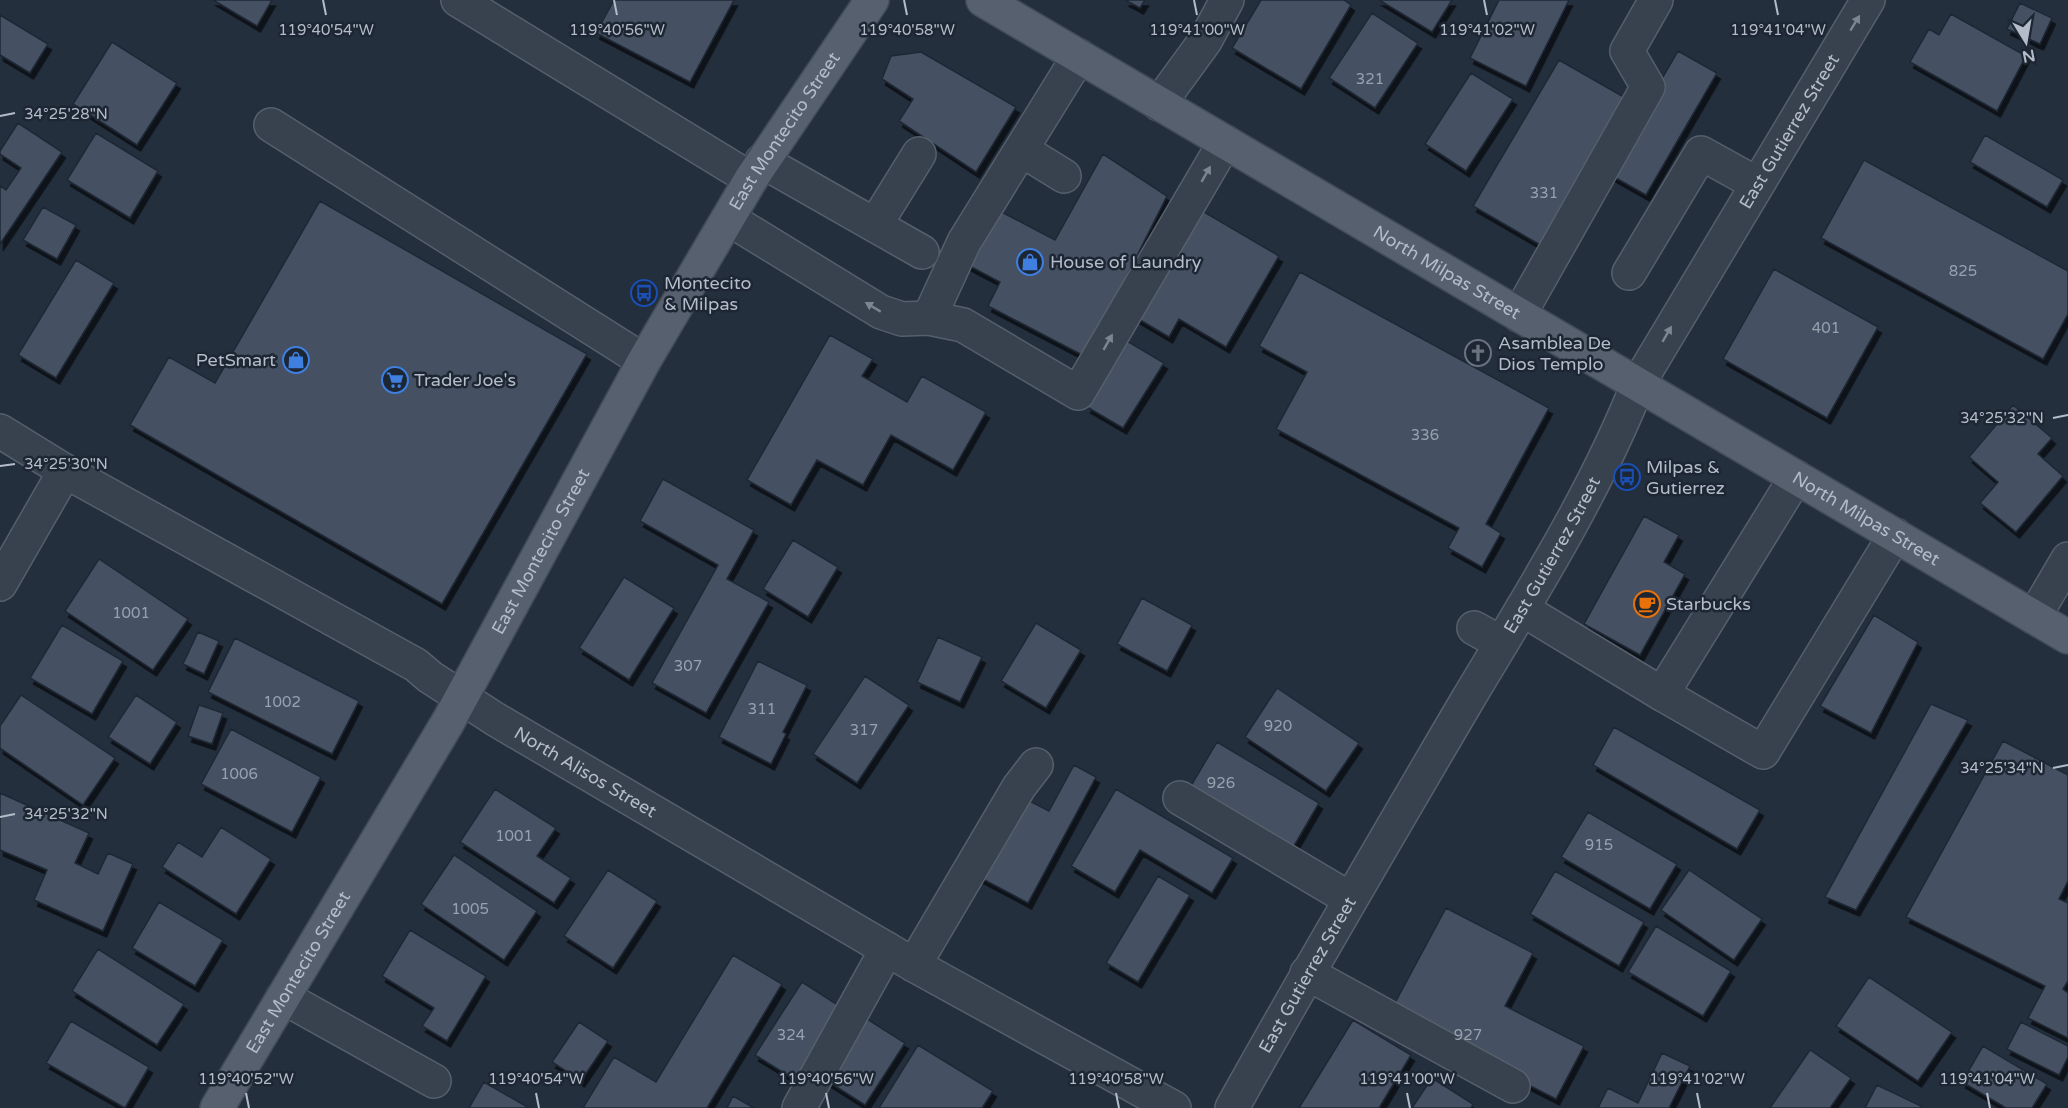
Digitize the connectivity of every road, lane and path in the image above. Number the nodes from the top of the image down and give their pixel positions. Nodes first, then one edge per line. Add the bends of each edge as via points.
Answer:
1 (458, 0) edge
2 (872, 0) edge
3 (983, 0) edge
4 (1227, 0) edge
5 (1656, 0) edge
6 (1868, 0) edge
7 (1079, 56) junction
8 (1159, 104) junction
9 (271, 125) dead end
10 (1225, 142) junction
11 (1022, 150) junction
12 (919, 154) dead end
13 (757, 170) junction
14 (1064, 176) dead end
15 (1757, 184) junction
16 (729, 219) junction
17 (875, 225) junction
18 (922, 252) dead end
19 (1629, 273) dead end
20 (1519, 315) junction
21 (929, 318) junction
22 (644, 362) junction
23 (1638, 384) junction
24 (0, 431) edge
25 (65, 471) junction
26 (1796, 477) junction
27 (1895, 535) junction
28 (2068, 559) edge
29 (0, 584) edge
30 (1522, 609) junction
31 (2034, 617) junction
32 (2068, 637) edge
33 (1662, 694) junction
34 (463, 696) junction
35 (1036, 765) dead end
36 (1180, 798) dead end
37 (1350, 899) junction
38 (901, 957) junction
39 (1307, 973) junction
40 (283, 997) junction
41 (434, 1081) dead end
42 (1513, 1086) dead end
43 (217, 1108) edge
44 (800, 1108) edge
45 (1174, 1108) edge
46 (1232, 1108) edge

1 - 13 street
2 - 13 main road, East Montecito Street
3 - 7 main road, North Milpas Street
4 - 8 street via 1205,41
5 - 20 street via 1627,51 1648,87
15 -> 6 street, East Gutierrez Street
7 - 8 main road, North Milpas Street
7 - 11 street
8 - 10 main road, North Milpas Street
9 - 22 street
10 - 20 main road, North Milpas Street
21 -> 10 street via 963,325 1078,393
11 - 14 street
11 - 21 street via 964,243
12 - 17 street
13 - 16 main road, East Montecito Street
13 - 17 street
15 - 19 street via 1701,153
23 -> 15 street, East Gutierrez Street
21 -> 16 street via 902,319 881,312
16 - 22 main road, East Montecito Street
17 - 18 street
20 - 23 main road, North Milpas Street
22 - 34 main road, East Montecito Street
23 - 26 main road, North Milpas Street
23 - 30 street, East Gutierrez Street via 1614,444
24 - 25 street, North Alisos Street
25 - 29 street
25 - 34 street, North Alisos Street via 416,665
26 - 27 main road, North Milpas Street
26 - 33 street
27 - 31 main road, North Milpas Street
27 - 33 street via 1763,752
28 - 31 street
30 - 33 street
30 - 37 street, East Gutierrez Street via 1488,635
31 - 32 main road, North Milpas Street
34 - 38 street, North Alisos Street via 495,719
34 - 40 main road, East Montecito Street
35 - 38 street
36 - 37 street
37 - 39 street, East Gutierrez Street
38 - 44 street
38 - 45 street, North Alisos Street
39 - 42 street
39 - 46 street, East Gutierrez Street
40 - 41 street
40 - 43 main road, East Montecito Street

